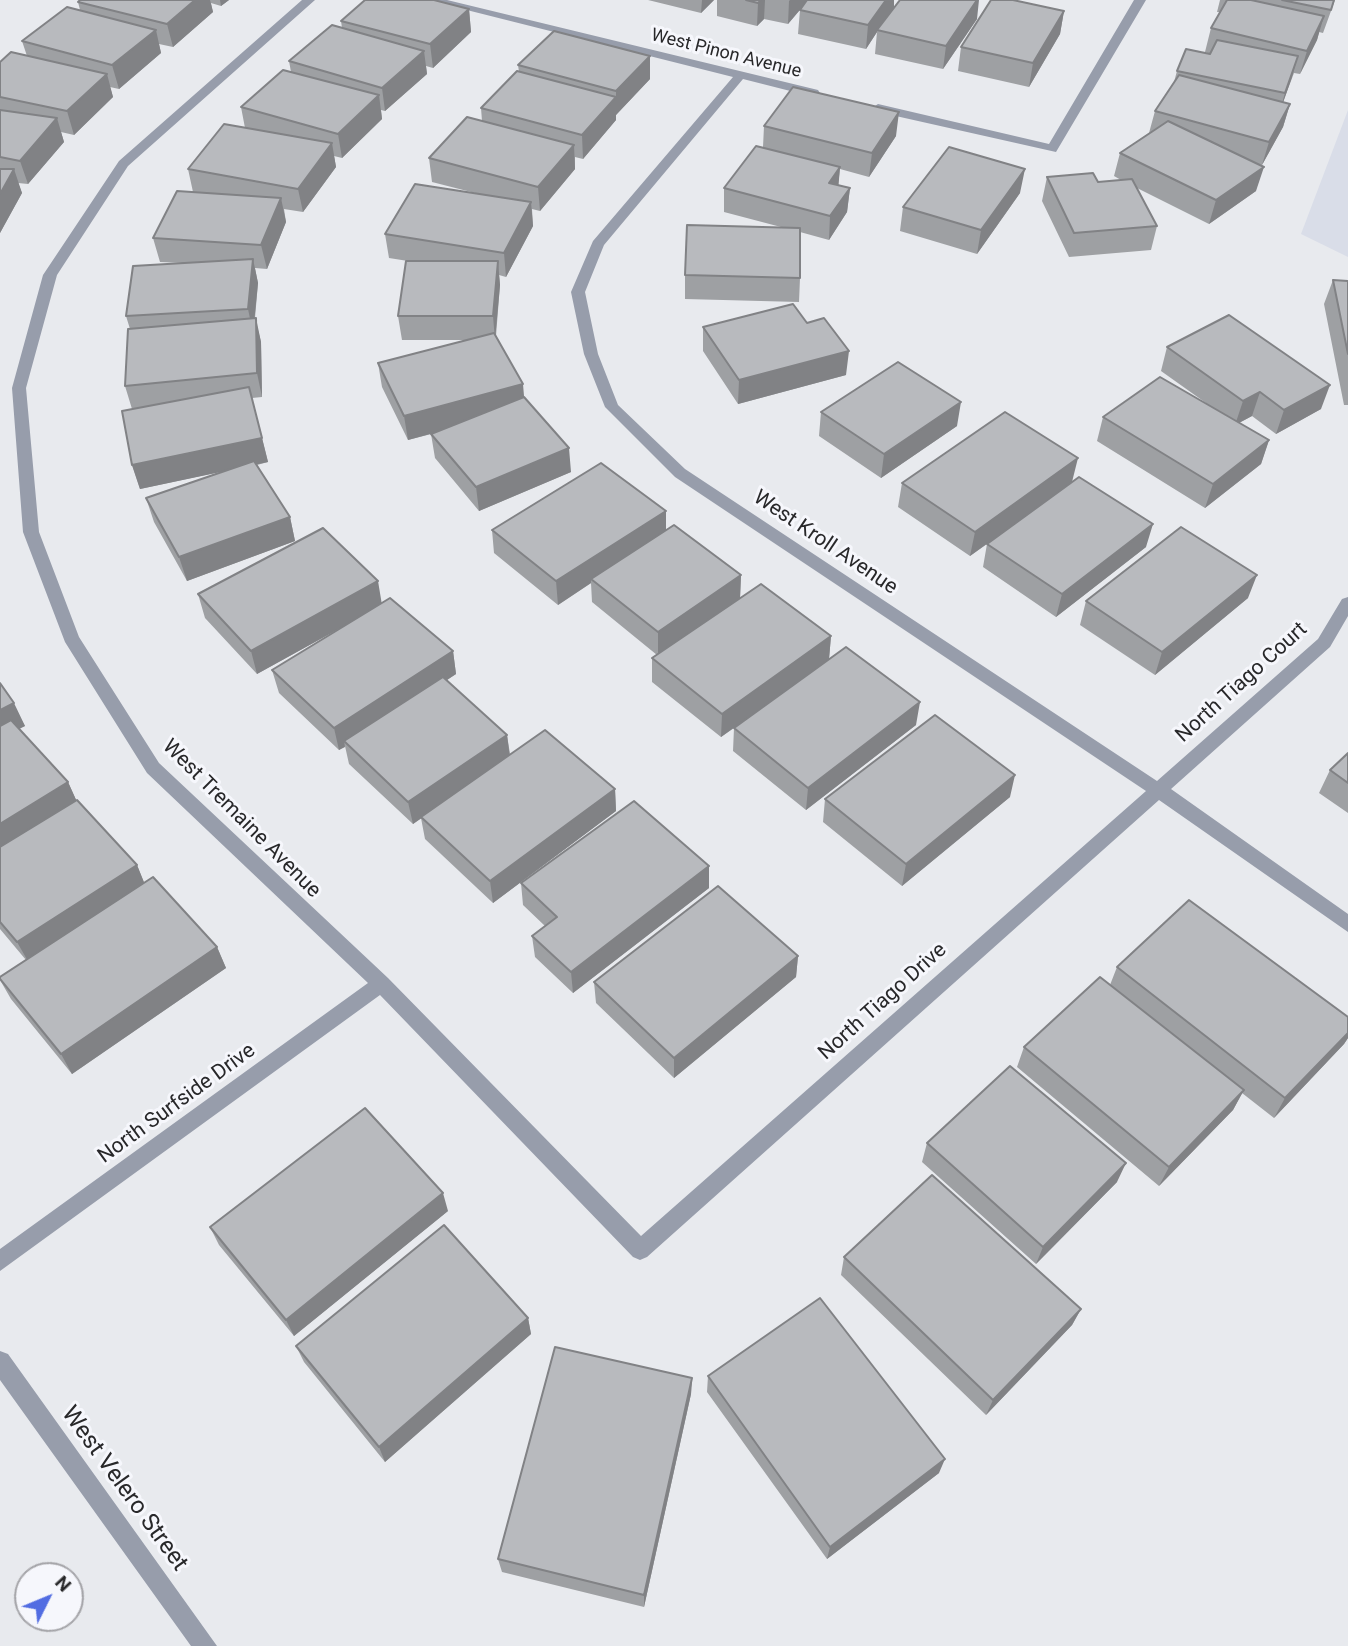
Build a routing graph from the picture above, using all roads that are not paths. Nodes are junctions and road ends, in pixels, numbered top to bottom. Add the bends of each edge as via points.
1 (309, 0) edge
2 (433, 0) edge
3 (1140, 0) edge
4 (740, 76) junction
5 (821, 95) edge
6 (862, 105) edge
7 (1348, 603) edge
8 (1157, 789) junction
9 (1348, 924) edge
10 (382, 984) junction
11 (640, 1250) joint
12 (0, 1261) edge
13 (0, 1362) edge
14 (205, 1646) edge

1 - 10 street, West Tremaine Avenue via 123,164 50,275 19,388 31,532 71,638 153,768
2 - 4 street, West Pinon Avenue
3 - 6 street via 1052,149
4 - 5 street, West Pinon Avenue
4 - 8 street, West Kroll Avenue via 598,244 578,292 591,354 612,407 681,472
7 - 8 street, North Tiago Court via 1324,643
8 - 9 street, West Kroll Avenue
8 - 11 street, North Tiago Drive
10 - 11 street, West Tremaine Avenue
10 - 12 street, North Surfside Drive
13 - 14 street, West Velero Street

